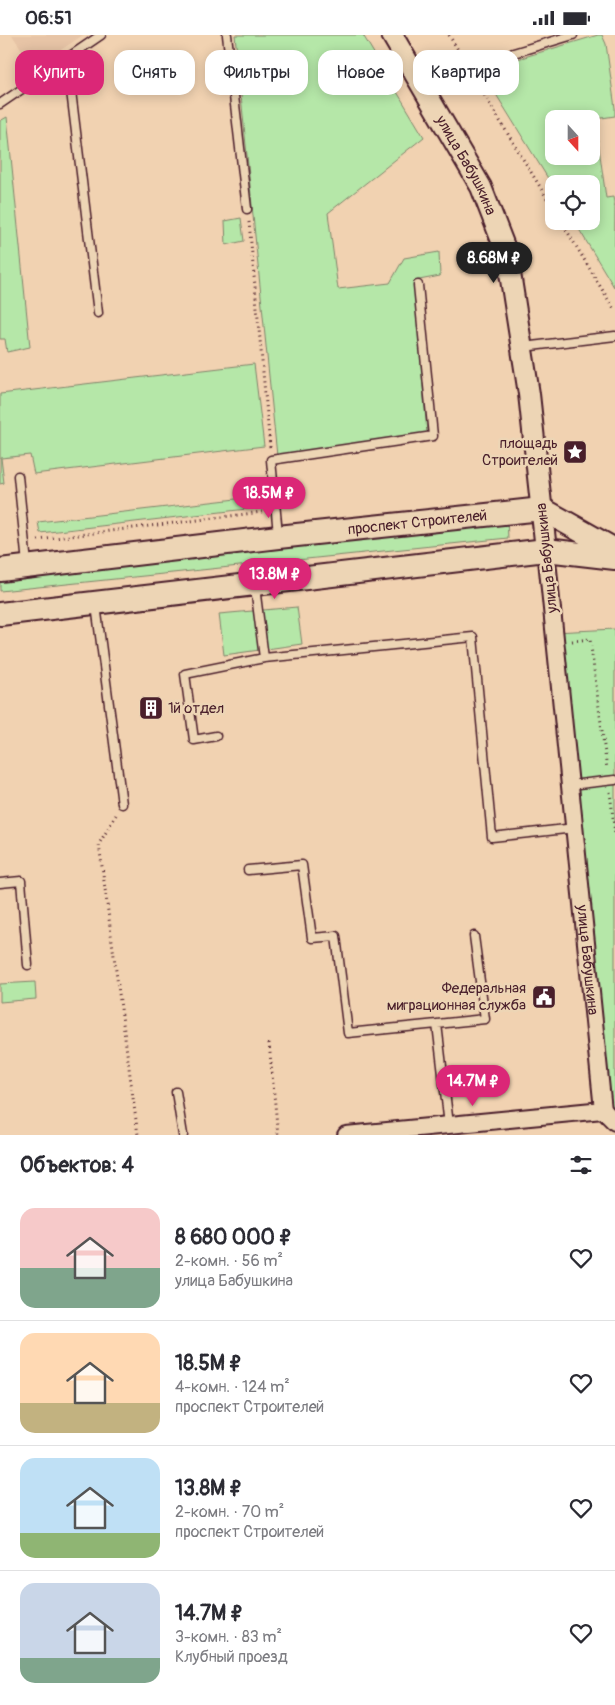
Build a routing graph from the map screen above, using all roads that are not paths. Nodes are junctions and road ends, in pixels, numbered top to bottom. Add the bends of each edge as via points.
1 (101, 35) edge
2 (227, 35) edge
3 (392, 35) edge
4 (573, 35) edge
5 (79, 50) edge
6 (519, 50) edge
7 (413, 71) edge
8 (0, 92) edge
9 (15, 94) edge
10 (71, 95) edge
11 (427, 95) edge
12 (3, 102) edge
13 (248, 209) road end
14 (418, 285) dead end
15 (98, 313) dead end
16 (615, 336) edge
17 (522, 347) junction
18 (18, 476) dead end
19 (542, 509) junction
20 (278, 537) junction
21 (546, 550) junction
22 (615, 551) edge
23 (615, 559) edge
24 (28, 567) junction
25 (0, 570) edge
26 (255, 584) junction
27 (95, 603) junction
28 (0, 614) edge
29 (264, 658) junction
30 (216, 736) dead end
31 (612, 781) edge
32 (570, 785) junction
33 (122, 804) road end
34 (575, 828) junction
35 (248, 870) dead end
36 (0, 883) edge
37 (474, 936) dead end
38 (28, 965) dead end
39 (436, 1025) junction
40 (176, 1092) dead end
41 (603, 1110) junction
42 (615, 1122) edge
43 (449, 1125) junction
44 (183, 1135) edge
45 (346, 1135) edge

1 - 5 lane
2 - 13 lane
3 - 7 street, улица Бабушкина
4 - 6 lane
8 - 12 lane
9 - 12 lane
10 - 15 lane
11 - 17 street, улица Бабушкина via 488,203 507,254
14 - 20 lane via 433,436 271,460
16 - 17 lane
17 - 19 street, улица Бабушкина
18 - 24 lane
19 - 20 main road, проспект Строителей
19 - 21 street, улица Бабушкина
19 - 22 main road
20 - 24 main road, проспект Строителей
21 - 23 main road
21 - 26 main road
21 - 32 street, улица Бабушкина
24 - 25 main road, проспект Строителей
26 - 27 main road
26 - 29 lane
27 - 28 main road
27 - 33 lane
29 - 30 lane via 185,674 194,740
29 - 34 lane via 473,637 492,837
31 - 32 lane
32 - 34 street, улица Бабушкина
34 - 41 street, улица Бабушкина
35 - 39 lane via 302,865 312,938 336,935 348,1033
36 - 38 lane via 21,881
37 - 39 lane via 485,1019
39 - 43 lane
40 - 44 lane
41 - 42 street
41 - 43 street
43 - 45 street

